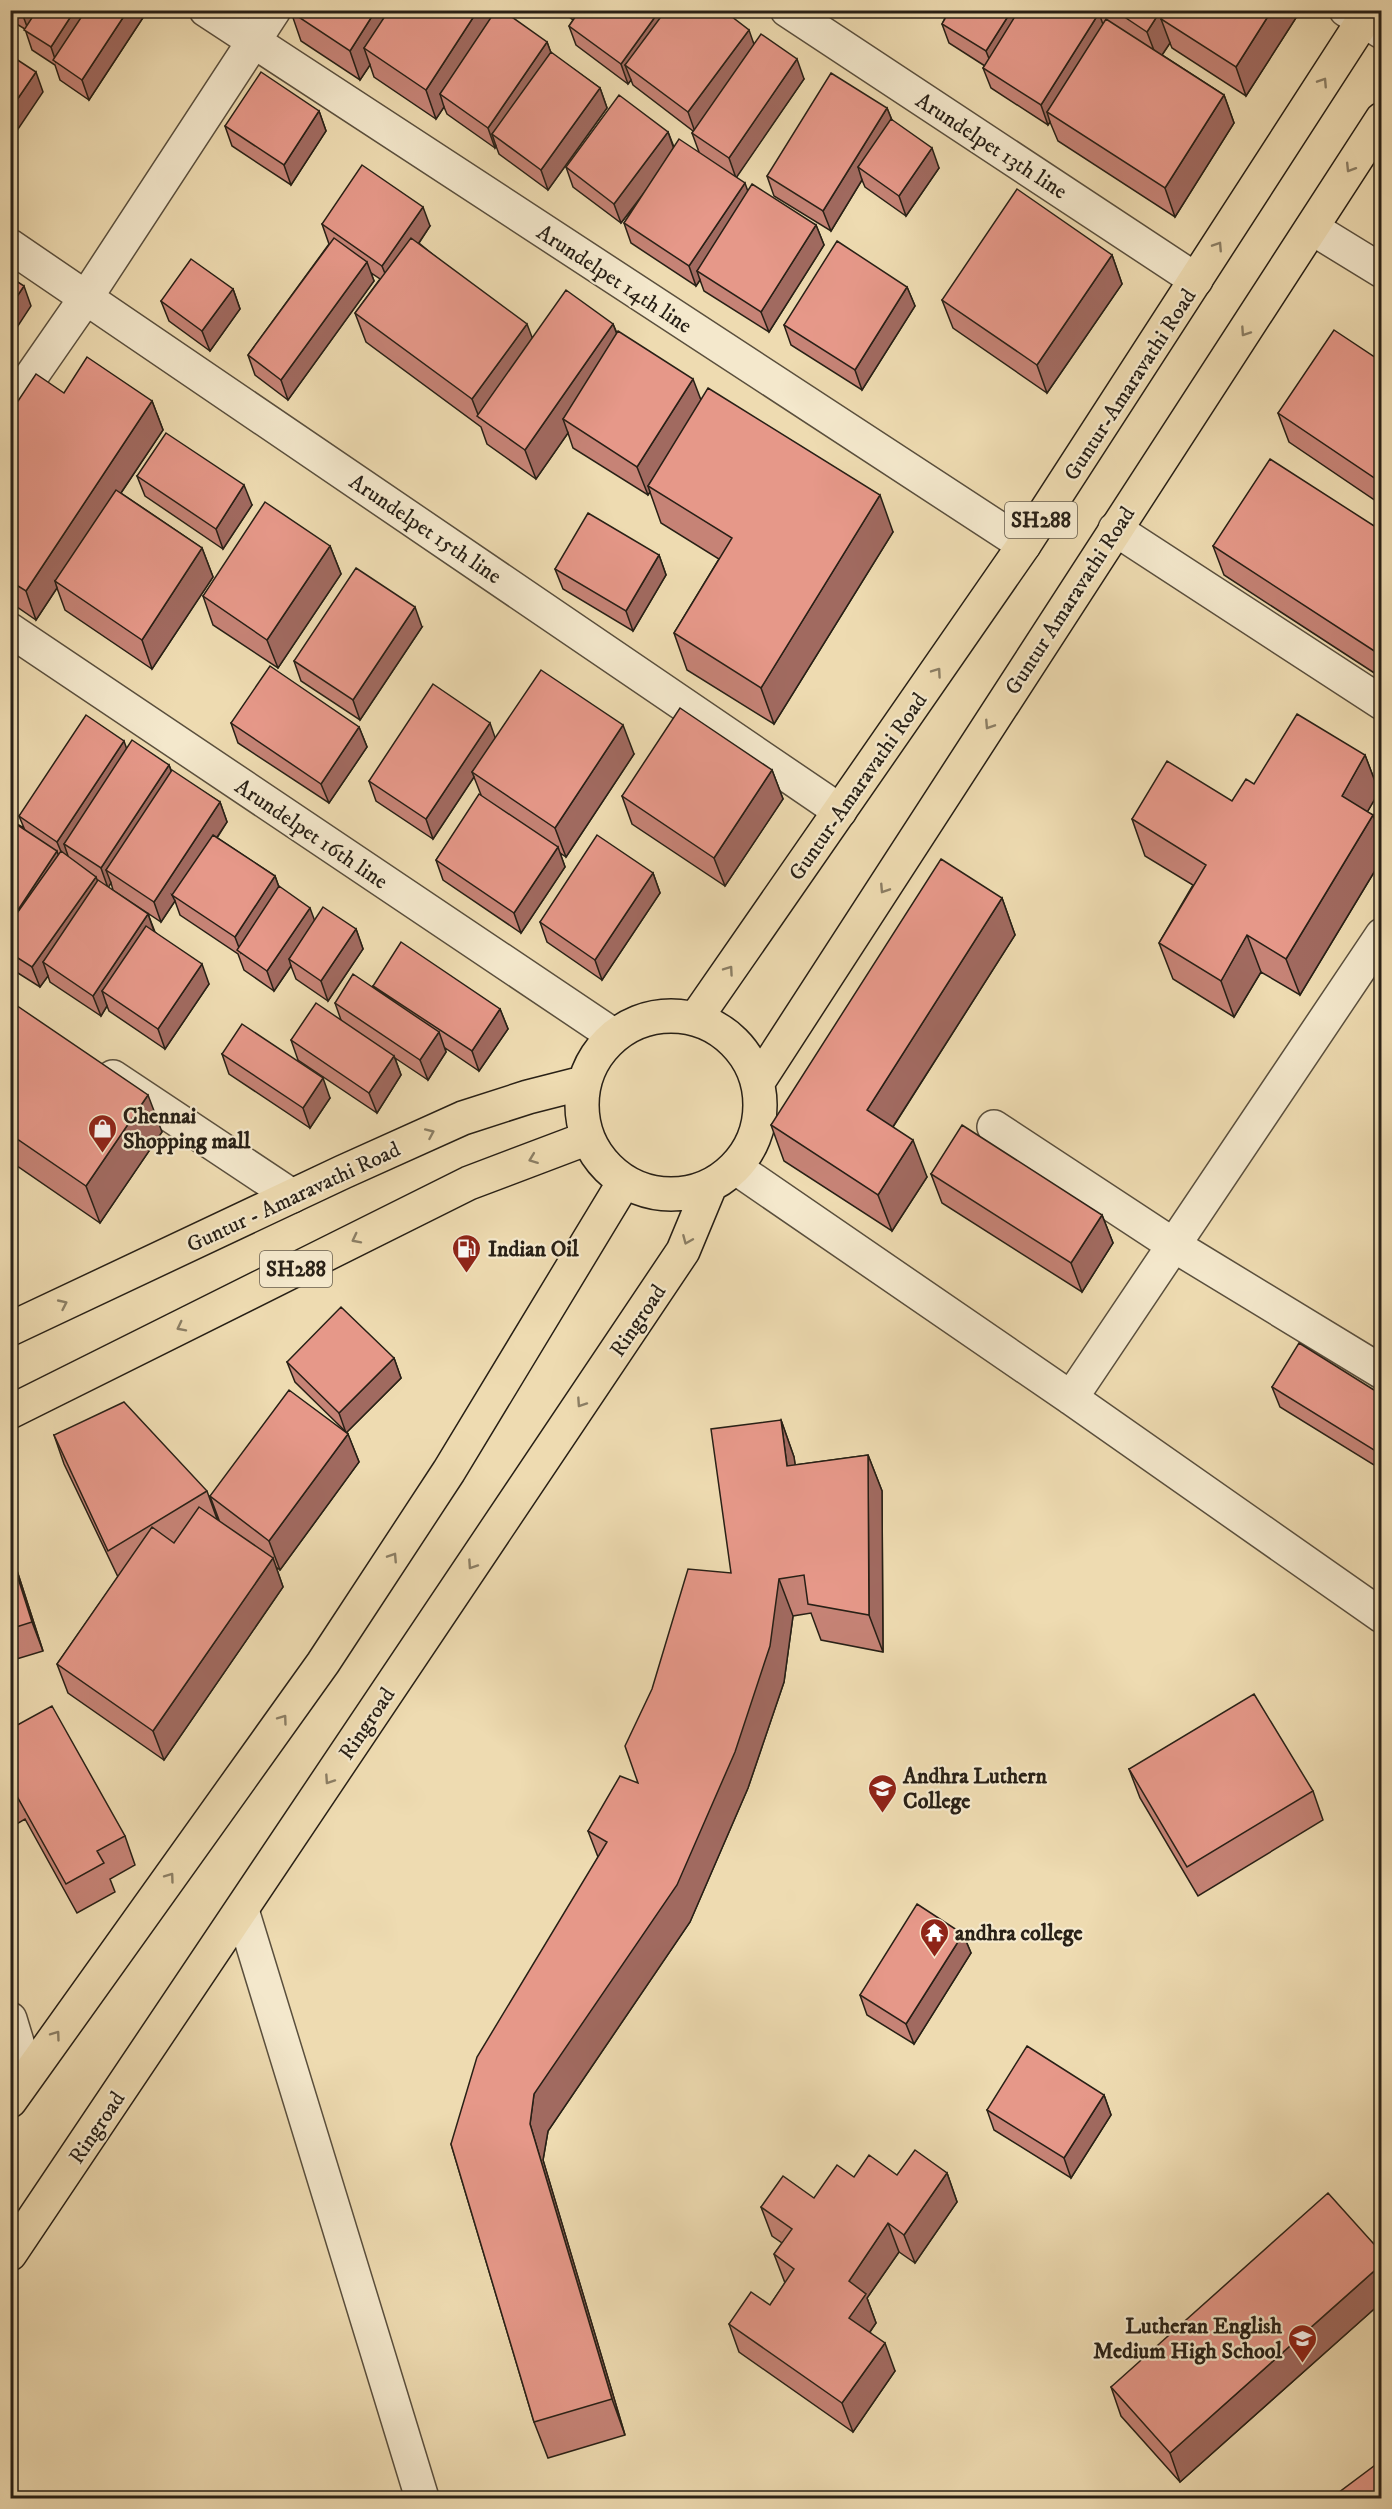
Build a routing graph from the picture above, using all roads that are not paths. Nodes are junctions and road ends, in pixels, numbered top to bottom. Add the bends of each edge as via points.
1 (206, 10) edge
2 (274, 10) edge
3 (788, 10) edge
4 (1365, 19) edge
5 (253, 43) junction
6 (1382, 119) edge
7 (1312, 228) junction
8 (10, 246) edge
9 (1382, 271) edge
10 (1196, 280) junction
11 (87, 296) junction
12 (10, 407) edge
13 (1114, 529) junction
14 (1024, 545) junction
15 (10, 630) edge
16 (1382, 704) edge
17 (840, 811) junction
18 (1382, 935) edge
19 (696, 1018) junction
20 (613, 1035) junction
21 (88, 1060) edge
22 (758, 1082) junction
23 (583, 1083) junction
24 (994, 1126) dead end
25 (588, 1138) junction
26 (723, 1177) junction
27 (624, 1182) junction
28 (292, 1196) junction
29 (1175, 1246) junction
30 (10, 1329) edge
31 (1382, 1372) edge
32 (1071, 1398) junction
33 (10, 1412) edge
34 (1382, 1616) edge
35 (242, 1910) junction
36 (10, 2019) edge
37 (19, 2088) edge
38 (10, 2254) edge
39 (422, 2499) edge

1 - 5 street, Arundelpet 14th line
2 - 5 street
3 - 10 street, Arundelpet 13th line
10 -> 4 main road, Guntur-Amaravathi Road / SH288
5 - 11 street
5 - 14 street, Arundelpet 14th line
6 -> 7 main road, Guntur Amaravathi Road / SH288
7 - 9 street
7 -> 13 main road, Guntur Amaravathi Road / SH288
8 - 11 street, Arundelpet 15th line
10 - 14 main road, Guntur-Amaravathi Road / SH288
11 - 12 street
11 - 17 street, Arundelpet 15th line
13 - 16 street
13 -> 22 main road, Guntur Amaravathi Road / SH288
17 -> 14 main road, Guntur-Amaravathi Road / SH288
15 - 20 street, Arundelpet 16th line
19 -> 17 main road, Guntur-Amaravathi Road / SH288
18 - 29 street
19 - 20 main road via 655,1017 637,1021
19 - 22 main road via 723,1032 745,1054
20 - 23 main road via 595,1057
21 - 28 street
22 - 26 main road via 761,1113 753,1143
23 - 25 main road via 581,1111
28 -> 23 main road, Guntur - Amaravathi Road via 463,1118
24 - 29 street
25 - 27 main road via 602,1163
25 -> 33 main road, SH288 via 469,1183
26 - 27 main road via 680,1195 650,1193
26 - 32 street
26 -> 35 main road, Ringroad via 683,1251
37 -> 27 main road via 323,1664 449,1471
30 -> 28 main road, Guntur - Amaravathi Road
29 - 31 street
29 - 32 street
32 - 34 street
35 - 38 main road, Ringroad
35 - 39 street
36 - 37 street

